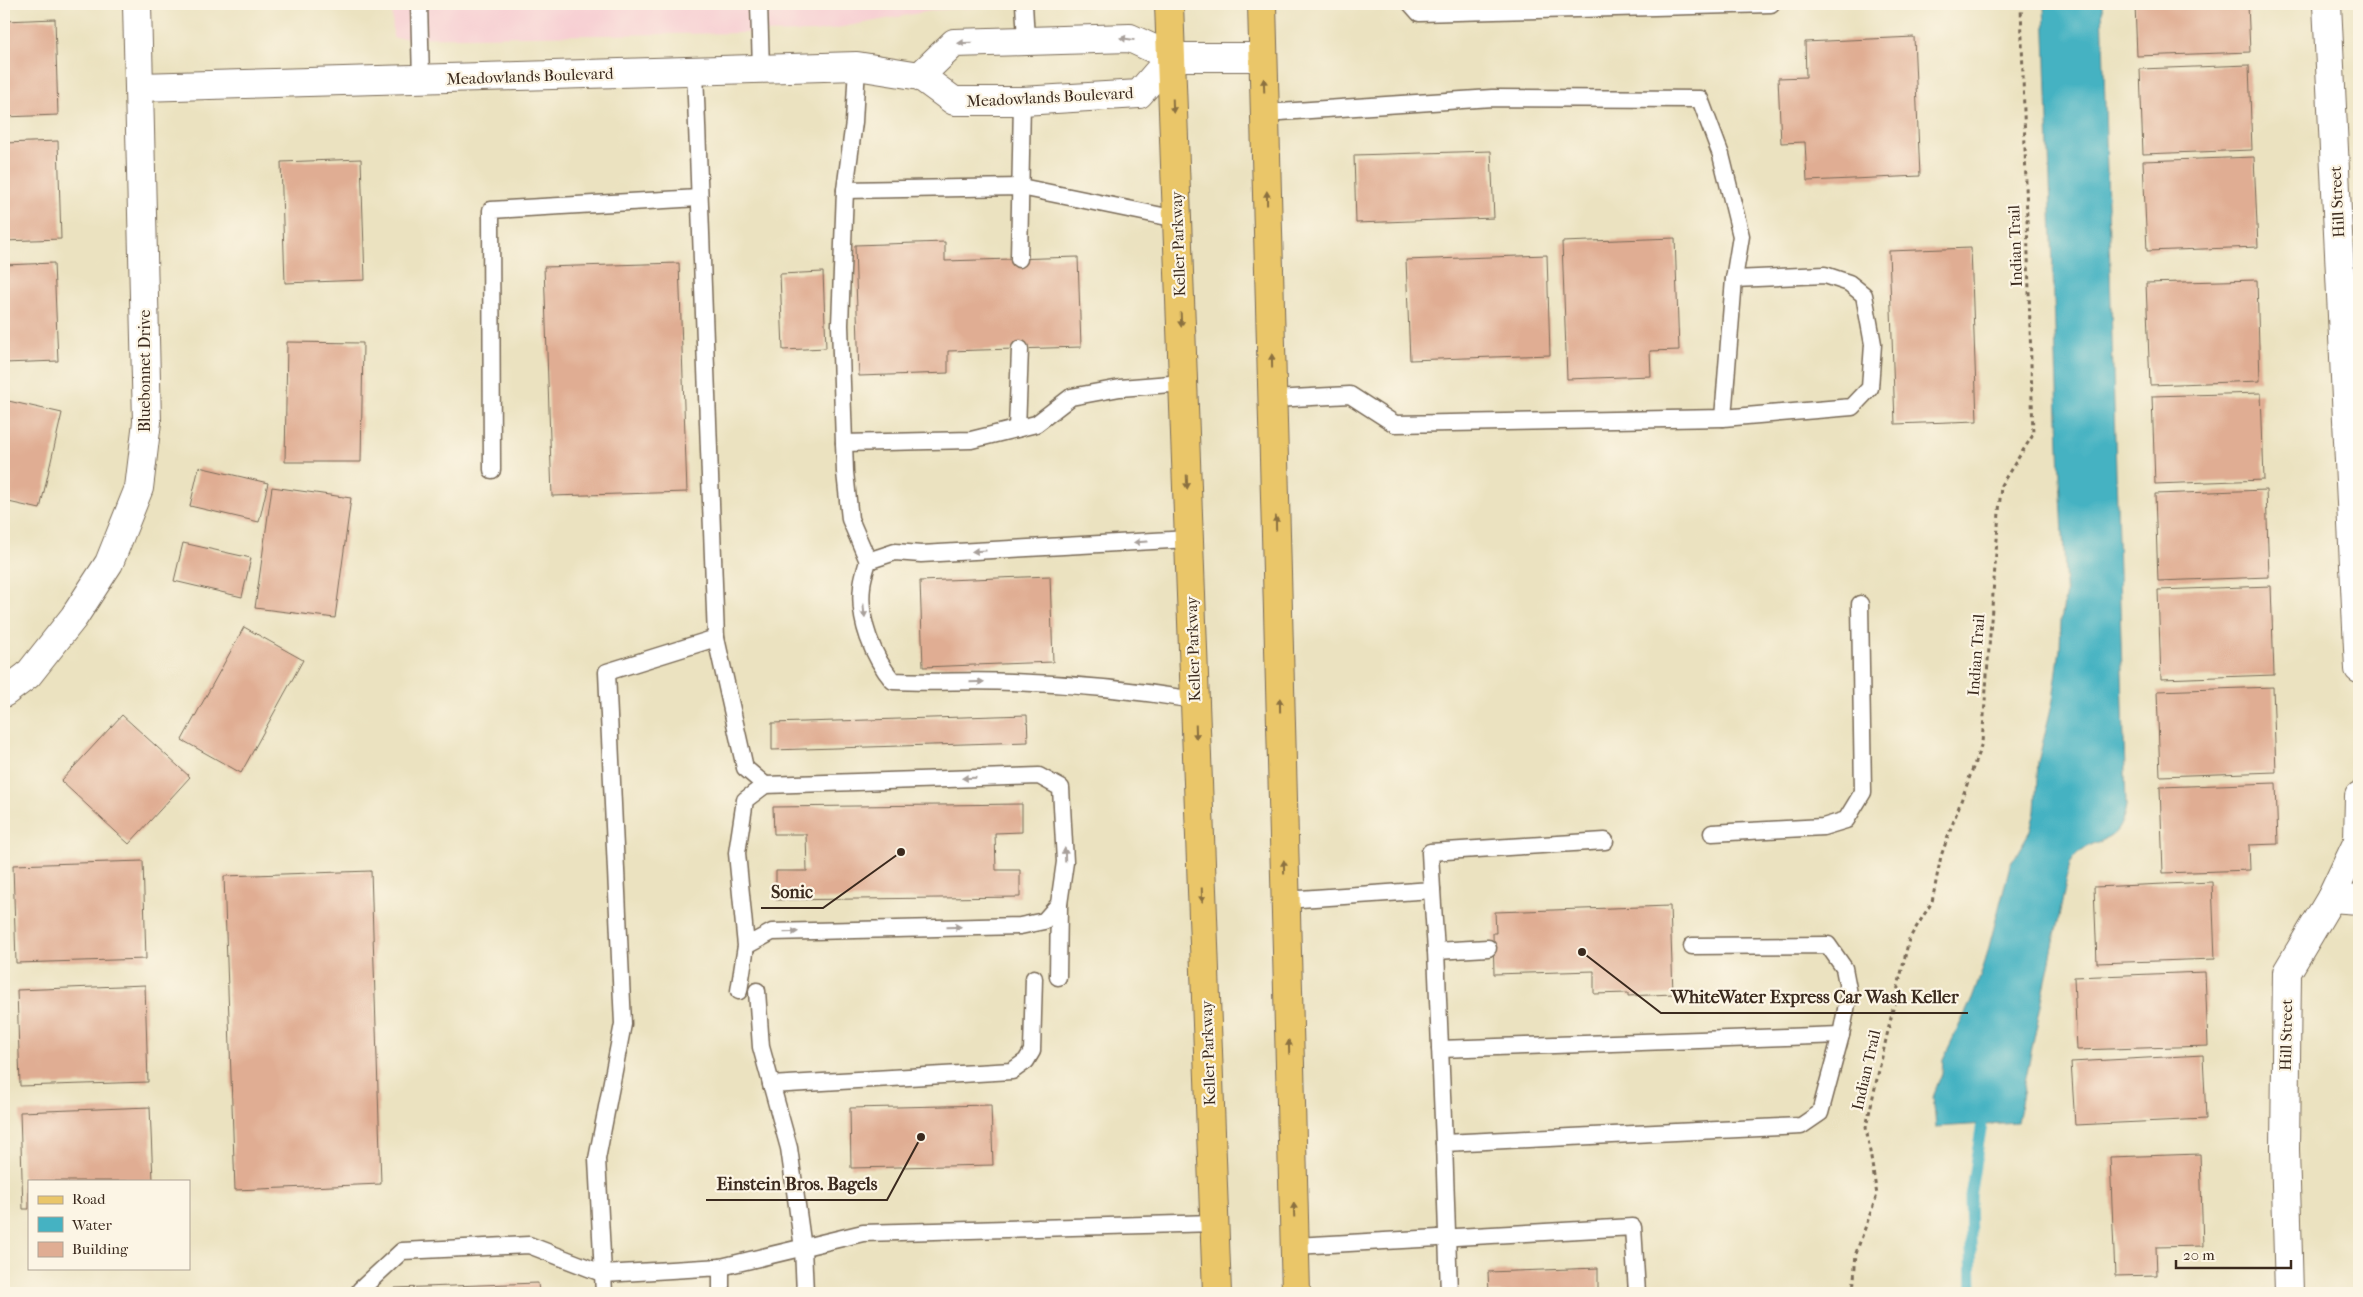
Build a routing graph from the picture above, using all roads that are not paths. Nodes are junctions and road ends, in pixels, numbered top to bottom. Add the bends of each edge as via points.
1 (136, 4) edge
2 (419, 4) edge
3 (759, 4) edge
4 (1024, 4) edge
5 (1170, 4) edge
6 (1262, 4) edge
7 (1411, 4) edge
8 (1771, 4) edge
9 (2327, 4) edge
10 (1513, 7) edge
11 (1026, 40) junction
12 (1171, 57) junction
13 (1263, 57) junction
14 (857, 66) junction
15 (761, 69) junction
16 (695, 71) junction
17 (920, 76) junction
18 (421, 79) junction
19 (140, 87) junction
20 (1022, 101) junction
21 (1265, 113) junction
22 (1021, 187) junction
23 (845, 190) junction
24 (699, 198) junction
25 (1177, 219) junction
26 (1019, 259) dead end
27 (1734, 278) junction
28 (1020, 349) dead end
29 (1183, 383) junction
30 (1273, 399) junction
31 (1723, 418) junction
32 (1017, 429) junction
33 (844, 443) junction
34 (492, 470) dead end
35 (1189, 539) junction
36 (868, 561) junction
37 (1860, 604) dead end
38 (716, 638) junction
39 (2359, 669) edge
40 (4, 693) edge
41 (1195, 700) junction
42 (765, 785) junction
43 (2359, 796) edge
44 (1712, 833) dead end
45 (1605, 841) dead end
46 (1432, 890) junction
47 (2331, 898) junction
48 (1285, 900) junction
49 (2359, 900) edge
50 (1059, 904) junction
51 (746, 946) junction
52 (1692, 946) dead end
53 (1488, 948) dead end
54 (1436, 951) junction
55 (1058, 977) dead end
56 (1034, 978) dead end
57 (757, 991) dead end
58 (740, 992) dead end
59 (1841, 1035) junction
60 (1440, 1049) junction
61 (772, 1085) junction
62 (1444, 1143) junction
63 (1215, 1223) junction
64 (1446, 1238) junction
65 (1295, 1246) junction
66 (803, 1248) junction
67 (721, 1267) junction
68 (604, 1274) junction
69 (360, 1293) edge
70 (604, 1293) edge
71 (722, 1293) edge
72 (805, 1293) edge
73 (1217, 1293) edge
74 (1296, 1293) edge
75 (1449, 1293) edge
76 (1637, 1293) edge
77 (2289, 1293) edge

1 - 19 street, Bluebonnet Drive
2 - 18 lane
3 - 15 lane
4 - 11 lane
5 - 12 main road, Keller Parkway
6 - 13 main road
7 - 10 lane via 1419,13
8 - 10 lane
9 - 39 street, Hill Street
12 -> 11 street via 1130,38
11 -> 17 street via 954,43
12 - 13 street
12 - 20 street, Meadowlands Boulevard via 1139,94
12 -> 25 main road, Keller Parkway
21 -> 13 main road
14 - 15 street, Meadowlands Boulevard
14 - 17 street, Meadowlands Boulevard
14 - 23 lane
15 - 16 street, Meadowlands Boulevard
16 - 18 street, Meadowlands Boulevard
16 - 24 lane
17 - 20 street, Meadowlands Boulevard via 954,101
18 - 19 street, Meadowlands Boulevard
19 - 40 street, Bluebonnet Drive via 147,422 139,488 109,563 74,617 28,675
20 - 22 lane
21 - 27 lane via 1492,98 1700,99 1721,155 1741,236
30 -> 21 main road
22 - 23 lane
22 - 25 lane
22 - 26 lane
23 - 33 lane via 840,325
24 - 34 lane via 491,210
24 - 38 lane
25 -> 29 main road, Keller Parkway
27 - 31 lane
27 - 31 lane via 1825,275 1849,283 1864,295 1873,344 1870,388 1852,407
28 - 32 lane
29 - 32 lane via 1120,388 1071,397 1036,424
29 -> 35 main road, Keller Parkway
30 - 31 lane via 1350,395 1395,424
48 -> 30 main road
32 - 33 lane via 971,440
33 - 36 lane via 850,520
35 -> 36 lane via 921,554 895,552
35 - 41 main road, Keller Parkway
36 -> 41 lane via 862,588 866,632 881,666 894,681 1086,685
37 - 44 lane via 1863,792 1846,820 1823,827
38 - 42 lane via 745,768
38 - 68 lane via 607,672 623,1024 597,1159
41 -> 63 main road, Keller Parkway
50 -> 42 lane via 1065,862 1061,788 1039,776
42 - 51 lane via 745,800 737,853
43 - 47 street, Hill Street via 2358,841
45 - 46 lane via 1430,852
46 - 48 lane
46 - 54 lane
47 - 49 street
47 - 77 street, Hill Street via 2287,972 2285,1149
65 -> 48 main road
51 -> 50 lane via 772,932 1020,926 1044,921
50 - 55 lane
51 - 58 lane
52 - 59 lane via 1828,945 1844,968 1849,994
53 - 54 lane
54 - 60 lane
56 - 61 lane via 1032,1051 1026,1061 1012,1071
57 - 61 lane via 761,1047
59 - 60 lane
59 - 62 lane via 1820,1113 1802,1126
60 - 62 lane
61 - 66 lane via 789,1148
62 - 64 lane
63 - 66 lane via 863,1233
63 - 73 main road, Keller Parkway
64 - 65 lane
64 - 75 lane
64 - 76 lane via 1633,1227
65 - 74 main road
66 - 67 lane
66 - 72 lane
67 - 68 lane
67 - 71 lane
68 - 69 lane via 529,1245 402,1251
68 - 70 lane

